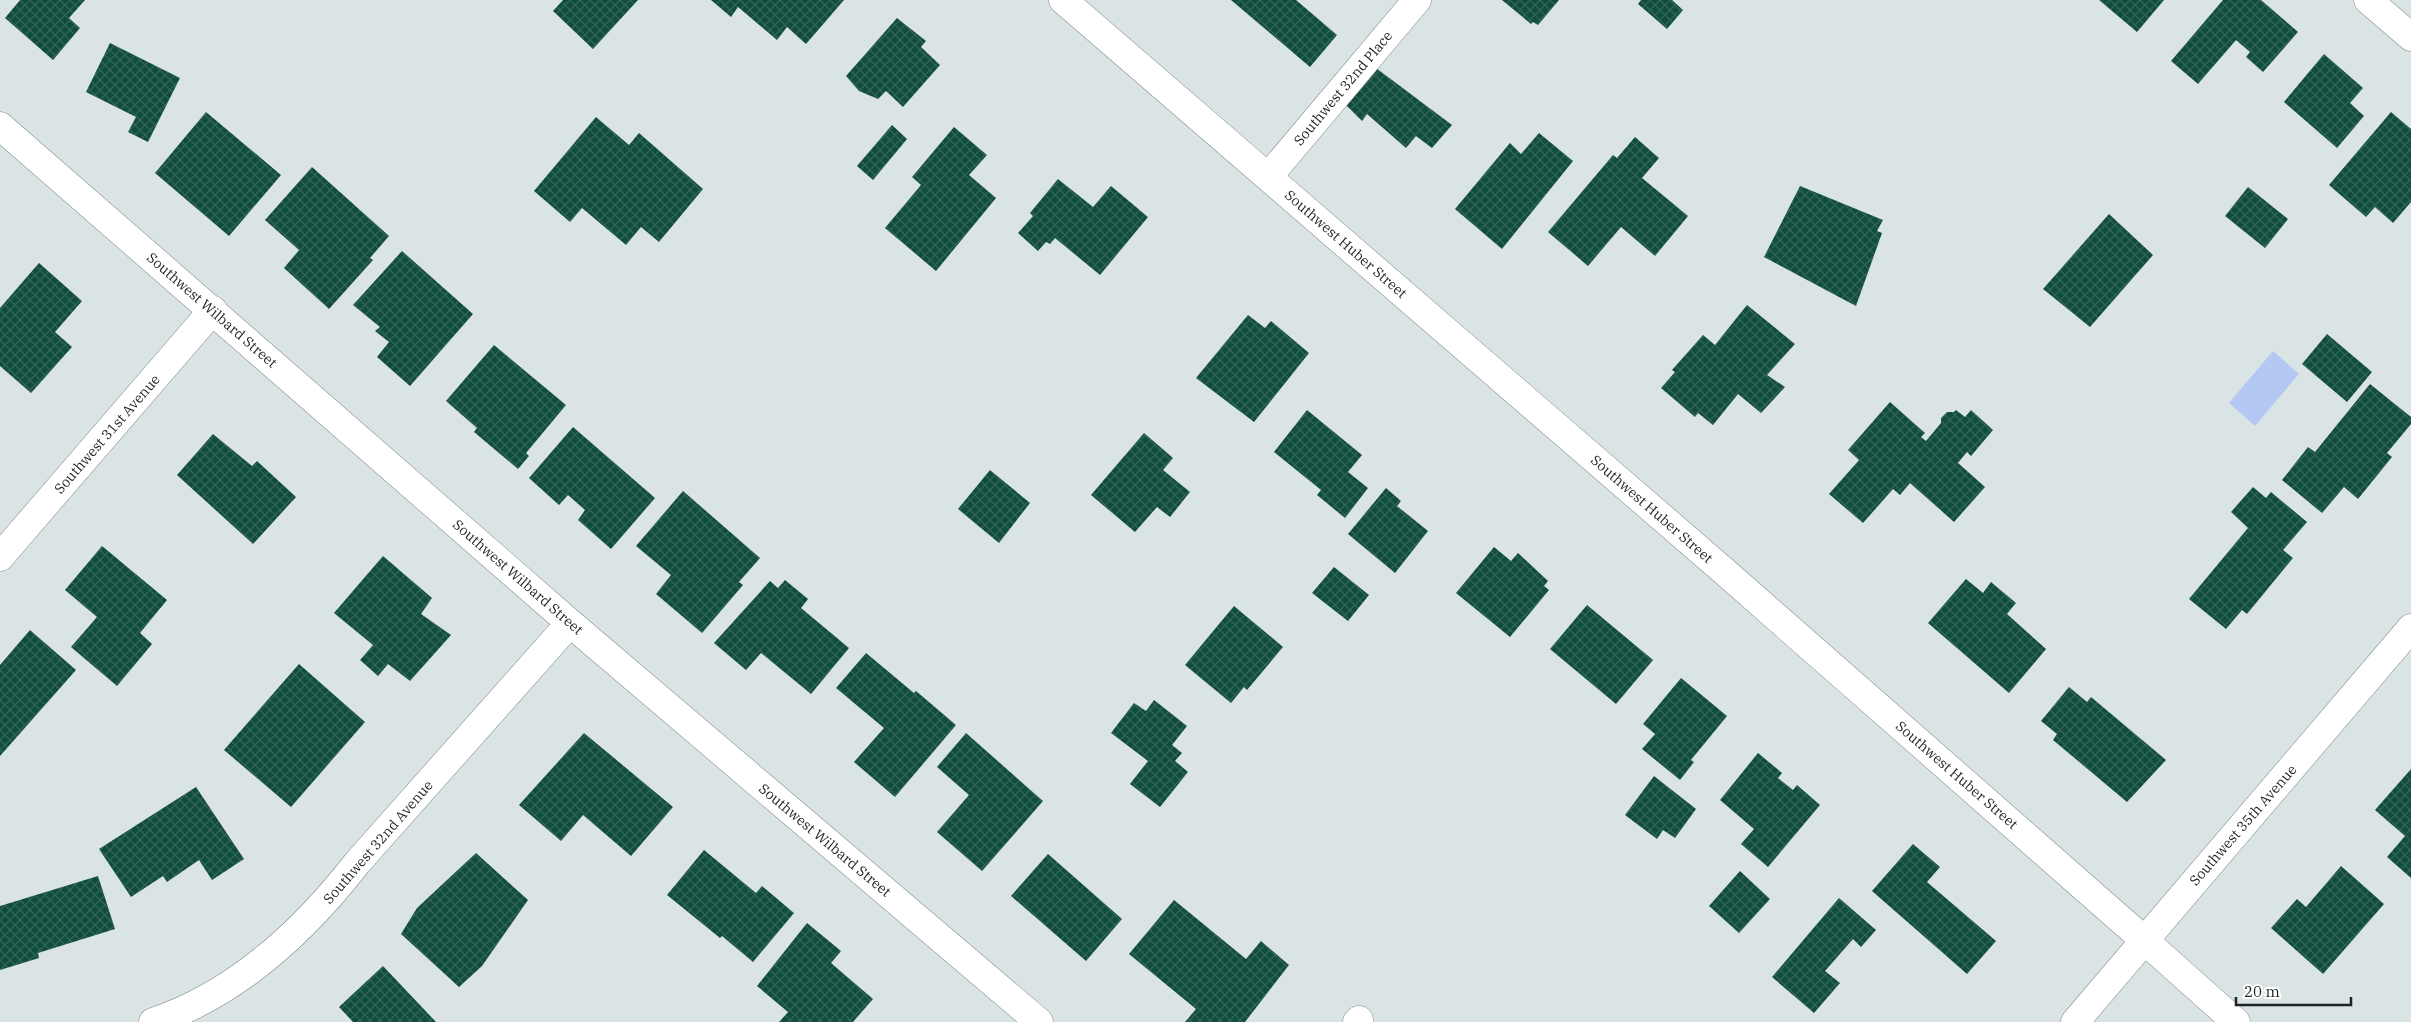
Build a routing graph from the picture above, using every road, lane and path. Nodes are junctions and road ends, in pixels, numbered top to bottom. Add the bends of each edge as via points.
1 (1063, 0) edge
2 (1417, 0) edge
3 (2368, 0) edge
4 (2411, 37) edge
5 (0, 126) edge
6 (1268, 177) junction
7 (213, 310) junction
8 (0, 557) edge
9 (570, 623) junction
10 (2411, 628) edge
11 (2144, 940) junction
12 (153, 1022) edge
13 (1039, 1022) edge
14 (2075, 1022) edge
15 (2236, 1022) edge

1 - 6 street, Southwest Huber Street
2 - 6 street, Southwest 32nd Place
3 - 4 street
5 - 7 street, Southwest Wilbard Street
6 - 11 street, Southwest Huber Street
7 - 8 street, Southwest 31st Avenue
7 - 9 street, Southwest Wilbard Street
9 - 12 street, Southwest 32nd Avenue via 299,930 266,959 231,983 195,1004
9 - 13 street, Southwest Wilbard Street
10 - 11 street, Southwest 35th Avenue
11 - 14 street, Southwest 35th Avenue
11 - 15 street, Southwest Huber Street

